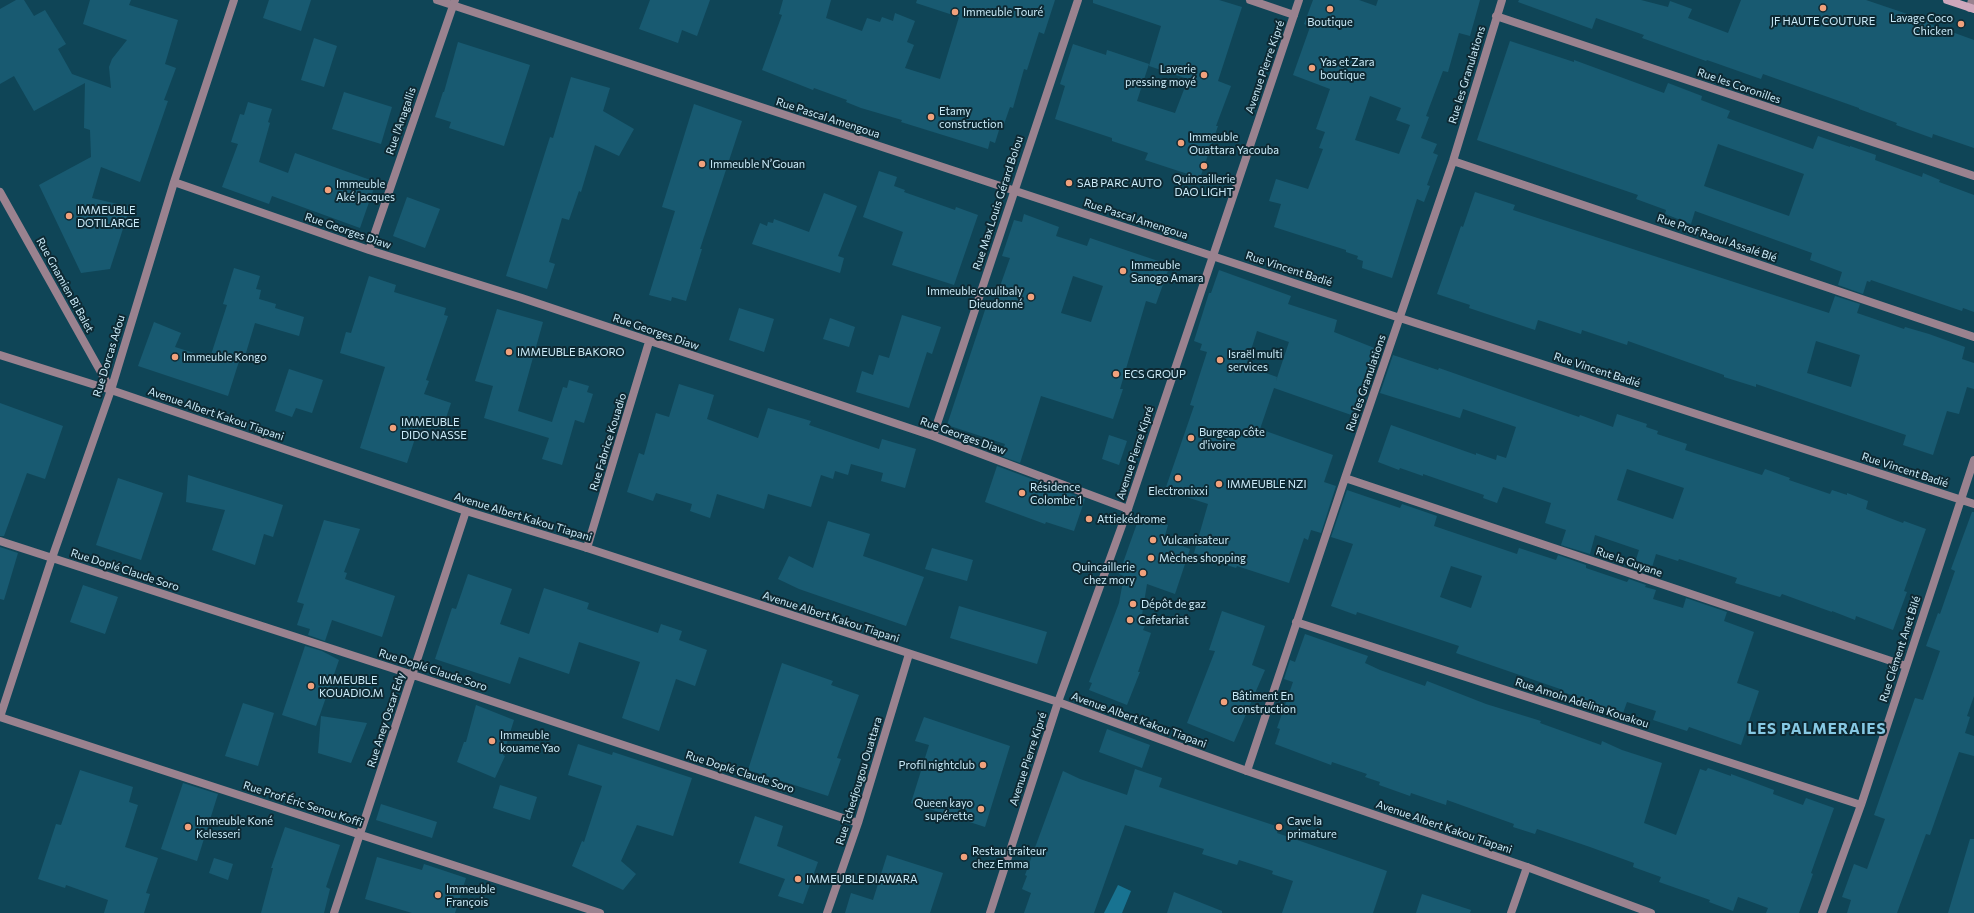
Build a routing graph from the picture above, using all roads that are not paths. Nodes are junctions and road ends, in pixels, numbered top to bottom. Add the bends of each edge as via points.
1 (234, 0) edge
2 (437, 0) edge
3 (1078, 0) edge
4 (1250, 0) edge
5 (1299, 0) edge
6 (1502, 0) edge
7 (1946, 0) edge
8 (454, 3) edge
9 (1972, 6) edge
10 (1294, 15) junction
11 (1496, 16) junction
12 (1453, 161) junction
13 (1974, 176) edge
14 (174, 182) junction
15 (1013, 191) junction
16 (0, 192) edge
17 (369, 250) junction
18 (1213, 256) junction
19 (1400, 318) junction
20 (1974, 337) edge
21 (649, 342) junction
22 (0, 355) edge
23 (111, 390) junction
24 (933, 436) junction
25 (1974, 460) edge
26 (1344, 478) junction
27 (1961, 499) junction
28 (1974, 504) edge
29 (1128, 509) junction
30 (466, 511) junction
31 (0, 541) edge
32 (587, 548) junction
33 (52, 558) junction
34 (1296, 622) junction
35 (909, 654) junction
36 (1906, 666) junction
37 (413, 675) junction
38 (1058, 702) junction
39 (0, 717) edge
40 (1247, 771) junction
41 (1860, 805) junction
42 (858, 823) junction
43 (360, 834) junction
44 (1527, 867) junction
45 (334, 913) edge
46 (600, 913) edge
47 (827, 913) edge
48 (990, 913) edge
49 (1511, 913) edge
50 (1651, 913) edge
51 (1822, 913) edge

1 - 14 street, Rue Dorcas Adou
2 - 8 street, Rue Pascal Amengoua
3 - 15 street, Rue Max Louis Gérard Bolou
4 - 10 street
5 - 10 street, Avenue Pierre Kipré
6 - 11 street, Rue les Granulations
7 - 9 main road
8 - 15 street, Rue Pascal Amengoua
8 - 17 street, Rue l'Anagallis
10 - 18 street, Avenue Pierre Kipré
11 - 12 street, Rue les Granulations
11 - 13 street, Rue les Coronilles
12 - 19 street, Rue les Granulations
12 - 20 street, Rue Prof Raoul Assalé Blé
14 - 17 street, Rue Georges Diaw
14 - 23 street, Rue Dorcas Adou
15 - 18 street, Rue Pascal Amengoua
15 - 24 street, Rue Max Louis Gérard Bolou
16 - 23 street, Rue Gnamien Bi Balet
17 - 21 street, Rue Georges Diaw via 522,298
18 - 19 street, Rue Vincent Badié
18 - 29 street, Avenue Pierre Kipré
19 - 26 street, Rue les Granulations
19 - 27 street, Rue Vincent Badié
21 - 24 street, Rue Georges Diaw
21 - 32 street, Rue Fabrice Kouadio
22 - 23 street, Avenue Albert Kakou Tiapani
23 - 30 street, Avenue Albert Kakou Tiapani
23 - 33 street, Rue Dorcas Adou
24 - 29 street, Rue Georges Diaw
25 - 27 street, Rue Clément Anet Bilé
26 - 34 street, Rue les Granulations
26 - 36 street, Rue la Guyane
27 - 28 street, Rue Vincent Badié
27 - 36 street, Rue Clément Anet Bilé
29 - 38 street, Avenue Pierre Kipré
30 - 32 street, Avenue Albert Kakou Tiapani
30 - 37 street, Rue Aney Oscar Edy
31 - 33 street, Rue Doplé Claude Soro
32 - 35 street, Avenue Albert Kakou Tiapani
33 - 37 street, Rue Doplé Claude Soro
33 - 39 street, Rue Dorcas Adou
34 - 40 street, Rue les Granulations
34 - 41 street, Rue Amoin Adelina Kouakou
35 - 38 street, Avenue Albert Kakou Tiapani
35 - 42 street, Rue Tchedjougou Ouattara
36 - 41 street, Rue Clément Anet Bilé
37 - 42 street, Rue Doplé Claude Soro
37 - 43 street, Rue Aney Oscar Edy
38 - 40 street, Avenue Albert Kakou Tiapani
38 - 48 street, Avenue Pierre Kipré
39 - 43 street, Rue Prof Éric Senou Koffi
40 - 44 street, Avenue Albert Kakou Tiapani
41 - 51 street, Rue Clément Anet Bilé
42 - 47 street, Rue Tchedjougou Ouattara
43 - 45 street, Rue Aney Oscar Edy
43 - 46 street, Rue Prof Éric Senou Koffi
44 - 49 street
44 - 50 street, Avenue Albert Kakou Tiapani

